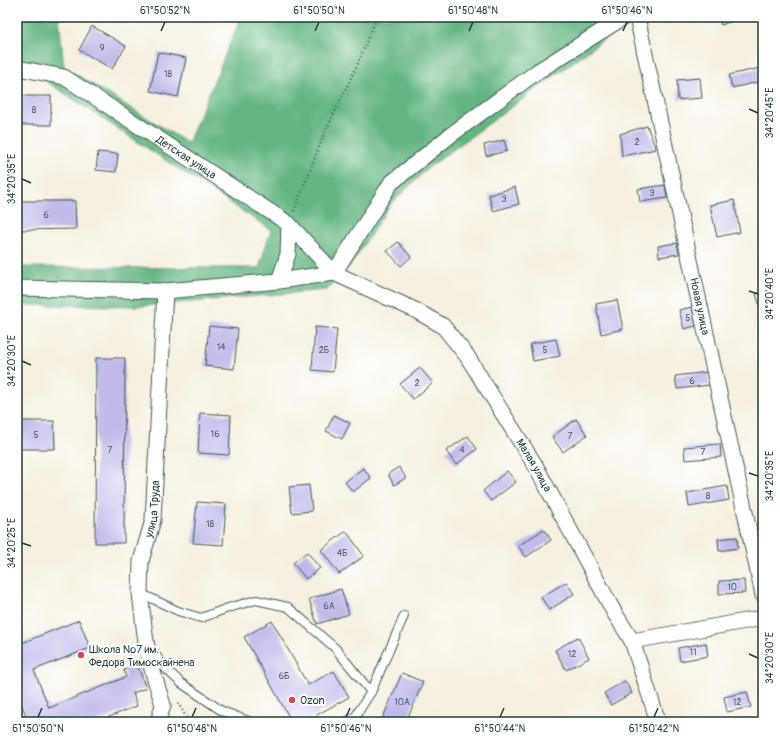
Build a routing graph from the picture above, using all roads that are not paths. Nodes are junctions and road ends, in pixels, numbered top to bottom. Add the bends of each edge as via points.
1 (624, 17) edge
2 (637, 17) edge
3 (19, 67) edge
4 (289, 224) junction
5 (334, 273) junction
6 (280, 281) junction
7 (17, 288) edge
8 (165, 291) junction
9 (140, 593) junction
10 (763, 595) edge
11 (404, 616) dead end
12 (763, 618) edge
13 (145, 635) junction
14 (632, 641) junction
15 (371, 692) junction
16 (158, 722) edge
17 (251, 722) edge
18 (346, 722) edge
19 (660, 722) edge

1 - 5 street via 538,71 452,134 391,183
2 - 10 street, Новая улица
3 - 4 street, Детская улица via 64,77
4 - 5 street, Детская улица
4 - 6 street via 288,254
5 - 6 street
5 - 14 street, Малая улица via 415,310 443,326 467,356 535,465
6 - 8 street
7 - 8 street
8 - 9 street, улица Труда via 153,520 141,561
9 - 13 street, улица Труда
9 - 15 lane via 178,611 201,618 256,600 288,607 334,648
11 - 15 lane
12 - 14 street
13 - 16 street, улица Труда via 149,659 163,705
13 - 17 lane via 163,666 181,683 222,711
14 - 19 street, Малая улица
15 - 18 lane via 355,718

